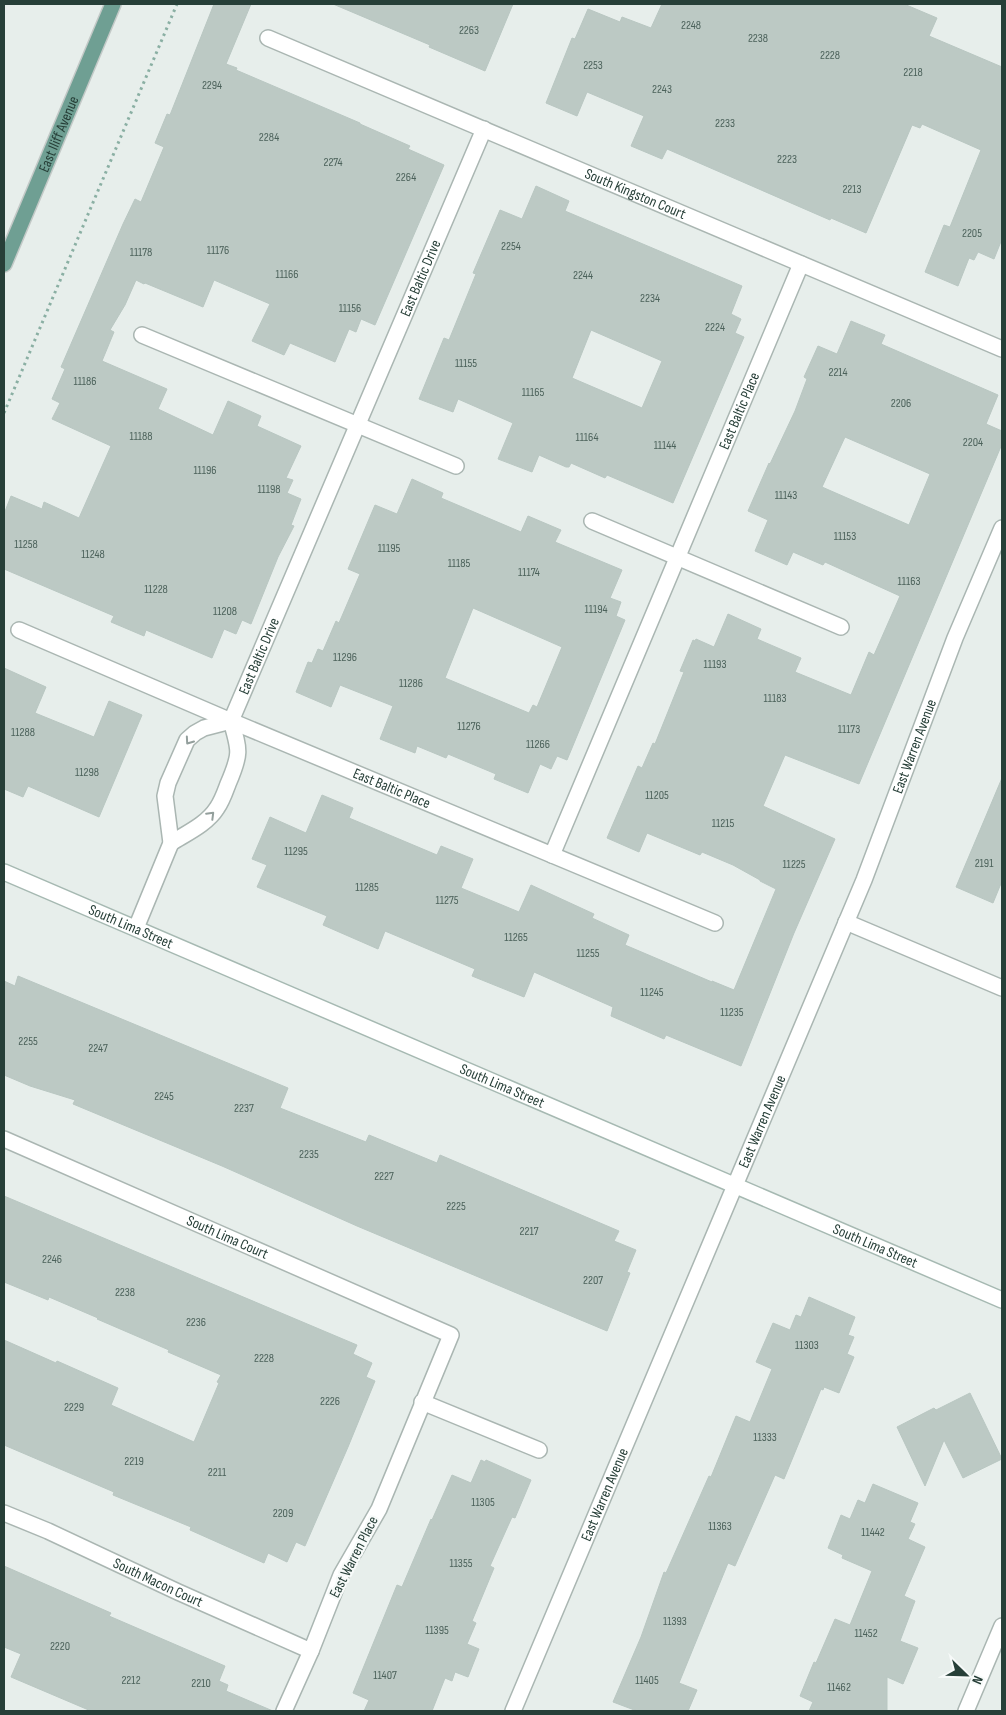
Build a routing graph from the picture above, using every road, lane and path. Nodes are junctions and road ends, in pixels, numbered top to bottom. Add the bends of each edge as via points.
1 (113, 4) edge
2 (176, 4) edge
3 (268, 38) dead end
4 (484, 129) junction
5 (4, 264) edge
6 (801, 264) junction
7 (142, 335) dead end
8 (1002, 348) edge
9 (4, 413) edge
10 (358, 426) junction
11 (456, 466) dead end
12 (592, 522) dead end
13 (1002, 528) edge
14 (677, 557) junction
15 (841, 627) dead end
16 (19, 630) dead end
17 (231, 721) junction
18 (171, 843) junction
19 (552, 854) junction
20 (4, 872) edge
21 (846, 922) junction
22 (715, 923) dead end
23 (136, 928) junction
24 (1002, 988) edge
25 (4, 1139) edge
26 (735, 1186) junction
27 (1002, 1300) edge
28 (451, 1335) joint
29 (422, 1402) junction
30 (539, 1450) dead end
31 (4, 1513) edge
32 (1002, 1626) edge
33 (311, 1651) junction
34 (284, 1711) edge
35 (513, 1711) edge
36 (966, 1711) edge

1 - 5 main road, East Iliff Avenue
2 - 9 path
3 - 4 street, South Kingston Court
4 - 6 street, South Kingston Court
4 - 10 street, East Baltic Drive
6 - 8 street, South Kingston Court
6 - 14 street, East Baltic Place
7 - 10 street
10 - 11 street
10 - 17 street, East Baltic Drive
12 - 14 street
13 - 21 street, East Warren Avenue via 954,638
14 - 15 street
14 - 19 street, East Baltic Place
16 - 17 street
18 -> 17 street via 202,824 221,802 238,754
17 -> 18 street via 204,728 187,740 165,796
17 - 19 street, East Baltic Place
18 - 23 street
19 - 22 street, East Baltic Place
20 - 23 street, South Lima Street
21 - 24 street
21 - 26 street, East Warren Avenue
23 - 26 street, South Lima Street
25 - 28 street, South Lima Court
26 - 27 street, South Lima Street
26 - 35 street, East Warren Avenue
28 - 29 street, East Warren Place
29 - 30 street
29 - 33 street, East Warren Place via 379,1509 341,1575
31 - 33 street, South Macon Court
32 - 36 street
33 - 34 street, East Warren Place

